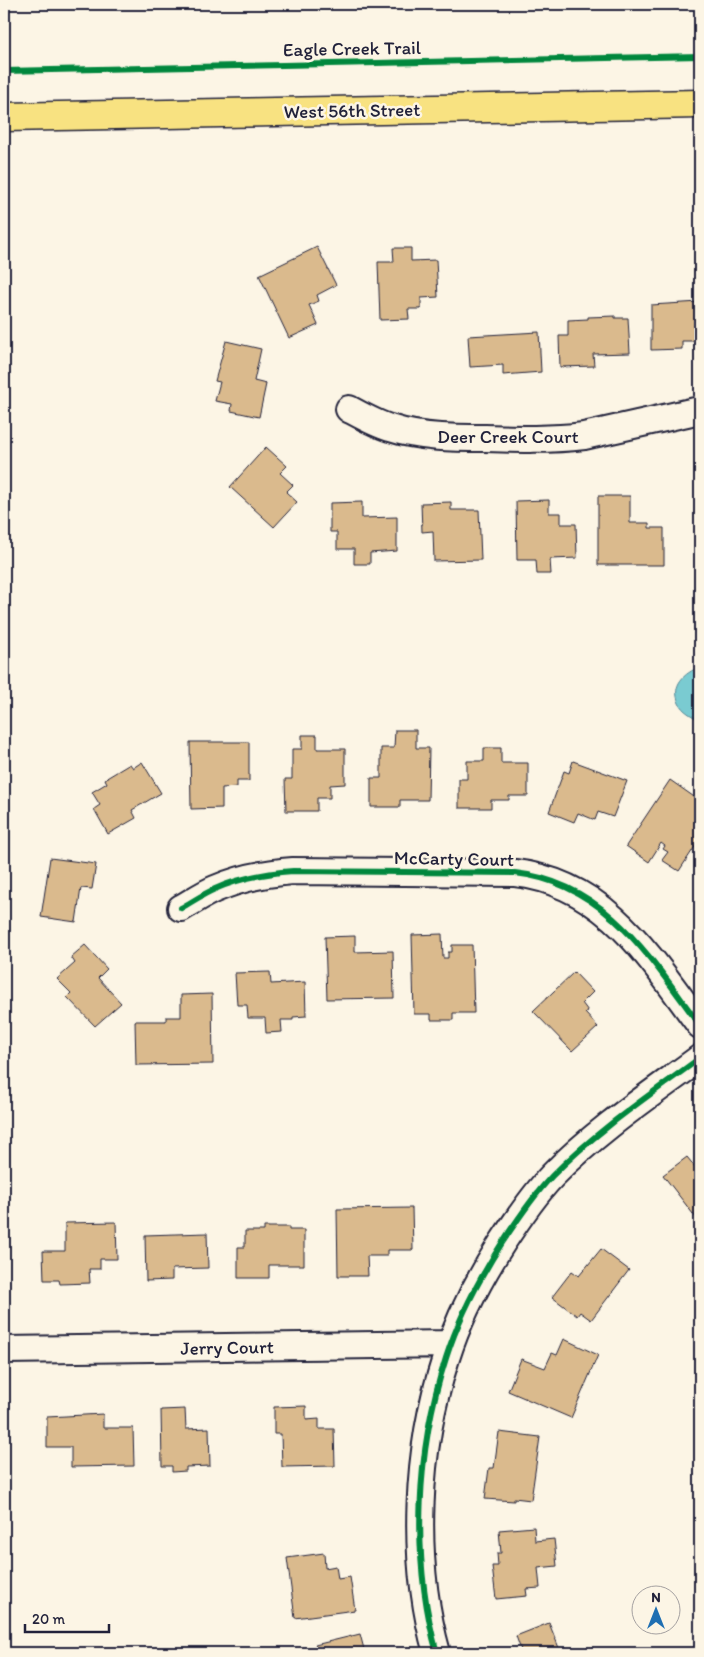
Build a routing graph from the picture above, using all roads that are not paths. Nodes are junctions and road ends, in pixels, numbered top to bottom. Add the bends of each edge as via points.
1 (700, 104) edge
2 (4, 117) edge
3 (349, 409) dead end
4 (700, 410) edge
5 (181, 908) dead end
6 (700, 1025) edge
7 (700, 1058) edge
8 (450, 1344) junction
9 (4, 1350) edge
10 (437, 1653) edge

1 - 2 main road, West 56th Street
3 - 4 street, Deer Creek Court via 389,428 417,435 506,439 584,436
5 - 6 street, McCarty Court via 214,889 282,872 514,872 538,876 573,890 615,918
7 - 8 street via 615,1121 544,1186 514,1224 482,1275
8 - 9 street, Jerry Court
8 - 10 street via 428,1436 421,1520 422,1582

